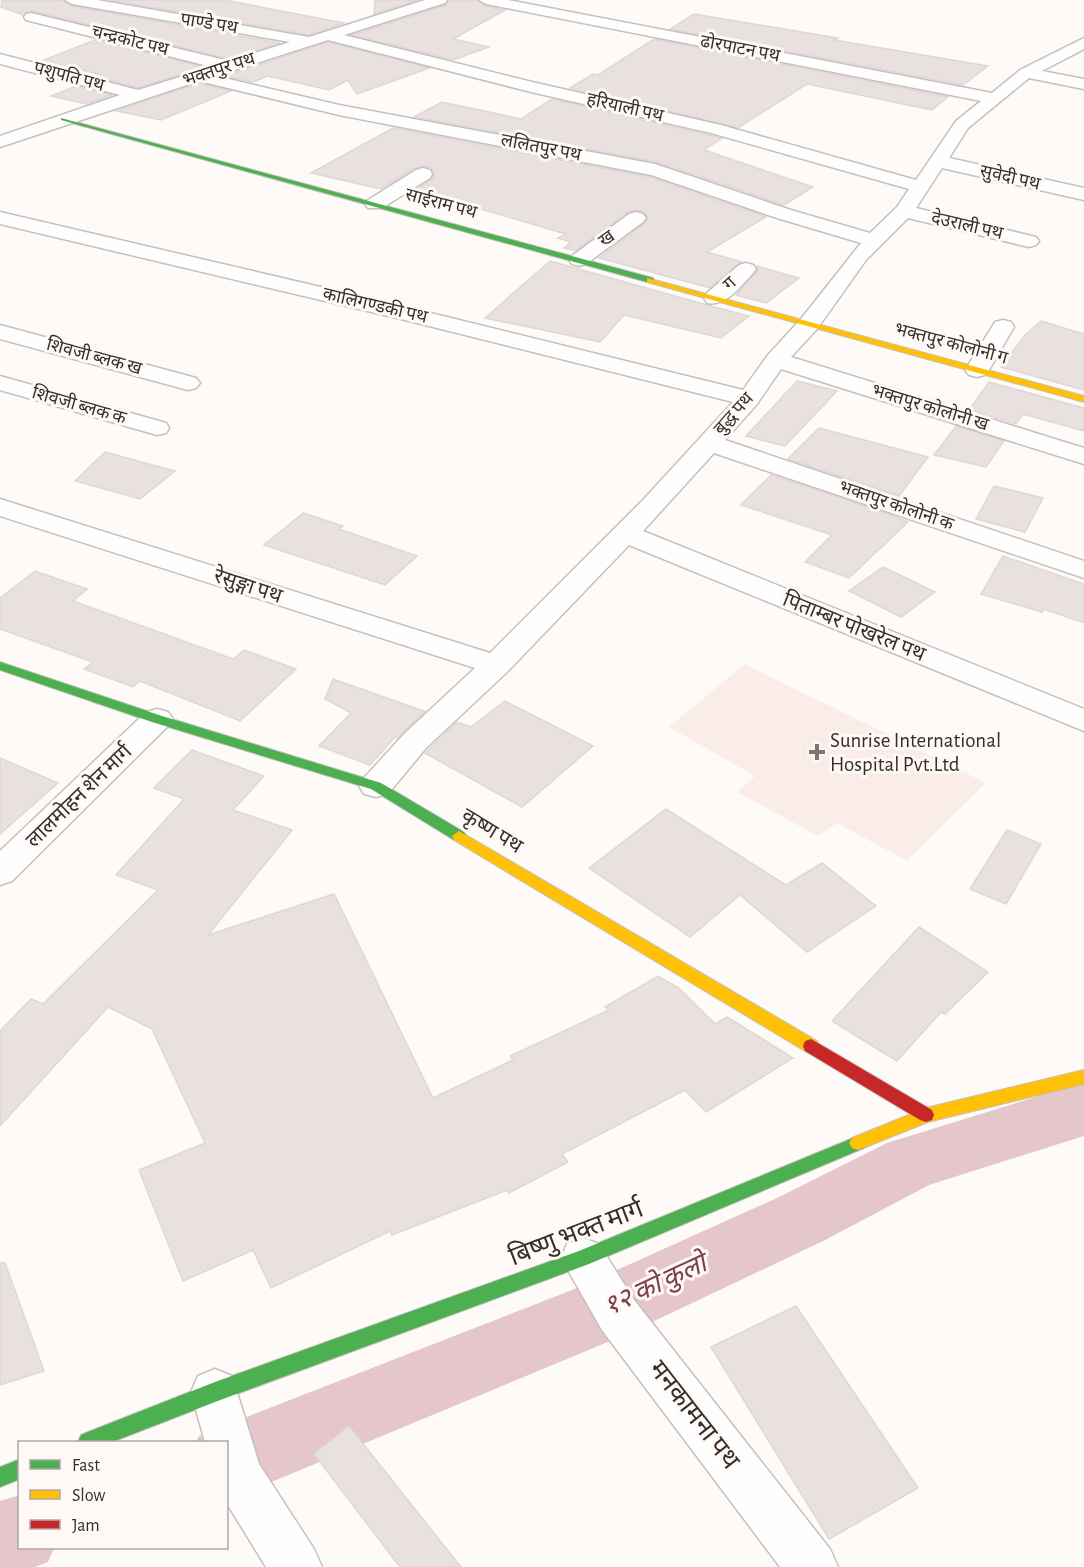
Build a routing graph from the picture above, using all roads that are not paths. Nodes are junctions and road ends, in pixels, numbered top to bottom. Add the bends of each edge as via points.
1 (72, 0) edge
2 (440, 0) edge
3 (486, 0) edge
4 (31, 17) dead end
5 (319, 38) junction
6 (1078, 50) edge
7 (0, 59) edge
8 (229, 66) junction
9 (1026, 73) junction
10 (201, 77) junction
11 (1084, 84) edge
12 (138, 95) junction
13 (993, 98) junction
14 (63, 119) junction
15 (0, 142) edge
16 (937, 161) junction
17 (423, 174) dead end
18 (921, 187) junction
19 (1084, 194) edge
20 (375, 204) junction
21 (904, 211) junction
22 (0, 218) edge
23 (636, 218) dead end
24 (1044, 224) dead end
25 (875, 241) junction
26 (1029, 241) junction
27 (1016, 256) dead end
28 (579, 260) junction
29 (746, 269) dead end
30 (715, 298) junction
31 (809, 324) junction
32 (1003, 327) dead end
33 (0, 332) edge
34 (776, 360) junction
35 (977, 370) junction
36 (0, 383) edge
37 (188, 383) dead end
38 (749, 399) junction
39 (1084, 399) edge
40 (157, 428) dead end
41 (708, 443) junction
42 (1084, 456) edge
43 (0, 507) edge
44 (624, 533) junction
45 (1084, 570) edge
46 (496, 665) junction
47 (0, 666) edge
48 (157, 719) junction
49 (1084, 721) edge
50 (376, 786) junction
51 (0, 872) edge
52 (1084, 1077) edge
53 (926, 1115) junction
54 (583, 1258) junction
55 (215, 1392) junction
56 (93, 1441) edge
57 (18, 1470) edge
58 (0, 1477) edge
59 (296, 1567) edge
60 (812, 1567) edge

1 - 5 street, पाण्डे पथ
2 - 5 street, भक्तपुर पथ
3 - 13 street, ढोरपाटन पथ
4 - 8 street, चन्द्रकोट पथ
5 - 8 street, भक्तपुर पथ
5 - 18 street, हरियाली पथ via 715,129
6 - 9 street, बुद्ध पथ
7 - 12 street, पशुपति पथ
8 - 10 street, भक्तपुर पथ
9 - 11 street
9 - 13 street, बुद्ध पथ
10 - 12 street, भक्तपुर पथ
10 - 25 street, ललितपुर पथ via 339,110 655,170
12 - 14 street, भक्तपुर पथ
13 - 16 street, बुद्ध पथ via 962,125
14 - 15 street, भक्तपुर पथ
14 - 20 street, साईराम पथ
16 - 18 street, बुद्ध पथ
16 - 19 street, सुवेदी पथ
17 - 20 street
18 - 21 street, बुद्ध पथ
20 - 28 street, साईराम पथ
21 - 25 street, बुद्ध पथ
21 - 26 street, देउराली पथ
22 - 38 street, कालिगण्डकी पथ via 402,312
23 - 28 street, ख
24 - 26 street, देउराली पथ
25 - 31 street, बुद्ध पथ via 859,256
26 - 27 street, देउराली पथ
28 - 30 street, साईराम पथ
29 - 30 street, ग
30 - 31 street, साईराम पथ
31 - 34 street, बुद्ध पथ
31 - 35 street, भक्तपुर कोलोनी ग
32 - 35 street
33 - 37 street, शिवजी ब्लक ख
34 - 38 street, बुद्ध पथ
34 - 42 street, भक्तपुर कोलोनी ख
35 - 39 street, भक्तपुर कोलोनी ग
36 - 40 street, शिवजी ब्लक क
38 - 41 street, बुद्ध पथ
41 - 44 street, बुद्ध पथ
41 - 45 street, भक्तपुर कोलोनी क
43 - 46 street, रेसुङ्गा पथ
44 - 46 street, बुद्ध पथ
44 - 49 street, पिताम्बर पोखरेल पथ
46 - 50 street, बुद्ध पथ via 415,741
47 - 48 street, कृष्ण पथ
48 - 50 street, कृष्ण पथ
48 - 51 street, लालमोहन शेन मार्ग
50 - 53 street, कृष्ण पथ
52 - 53 street, बिष्णु भक्त मार्ग
53 - 54 street, बिष्णु भक्त मार्ग
54 - 55 street, बिष्णु भक्त मार्ग
54 - 60 street, मनकामना पथ via 618,1315
55 - 56 street, बिष्णु भक्त मार्ग
55 - 59 street via 238,1475
57 - 58 street

